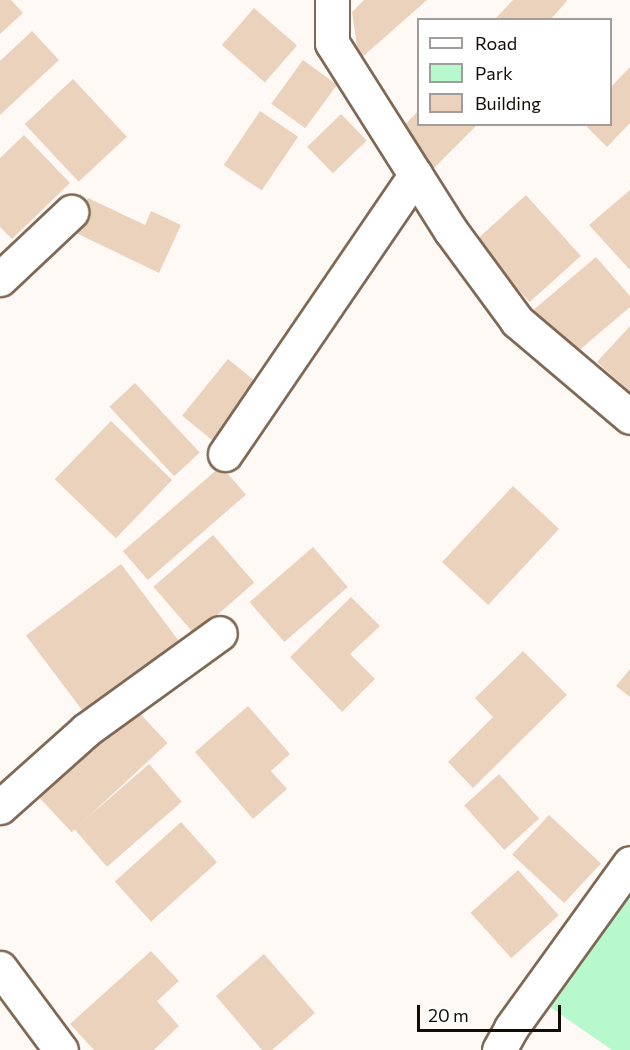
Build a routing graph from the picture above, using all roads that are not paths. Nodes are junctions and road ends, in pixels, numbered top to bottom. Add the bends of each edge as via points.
1 (332, 0) edge
2 (415, 175) junction
3 (71, 212) dead end
4 (0, 279) edge
5 (630, 417) edge
6 (225, 454) dead end
7 (220, 633) dead end
8 (0, 807) edge
9 (630, 863) edge
10 (0, 968) edge
11 (61, 1050) edge
12 (499, 1050) edge

1 - 2 street via 332,43
2 - 5 street via 517,321
2 - 6 street
3 - 4 street
7 - 8 street via 86,730
9 - 12 street
10 - 11 street

